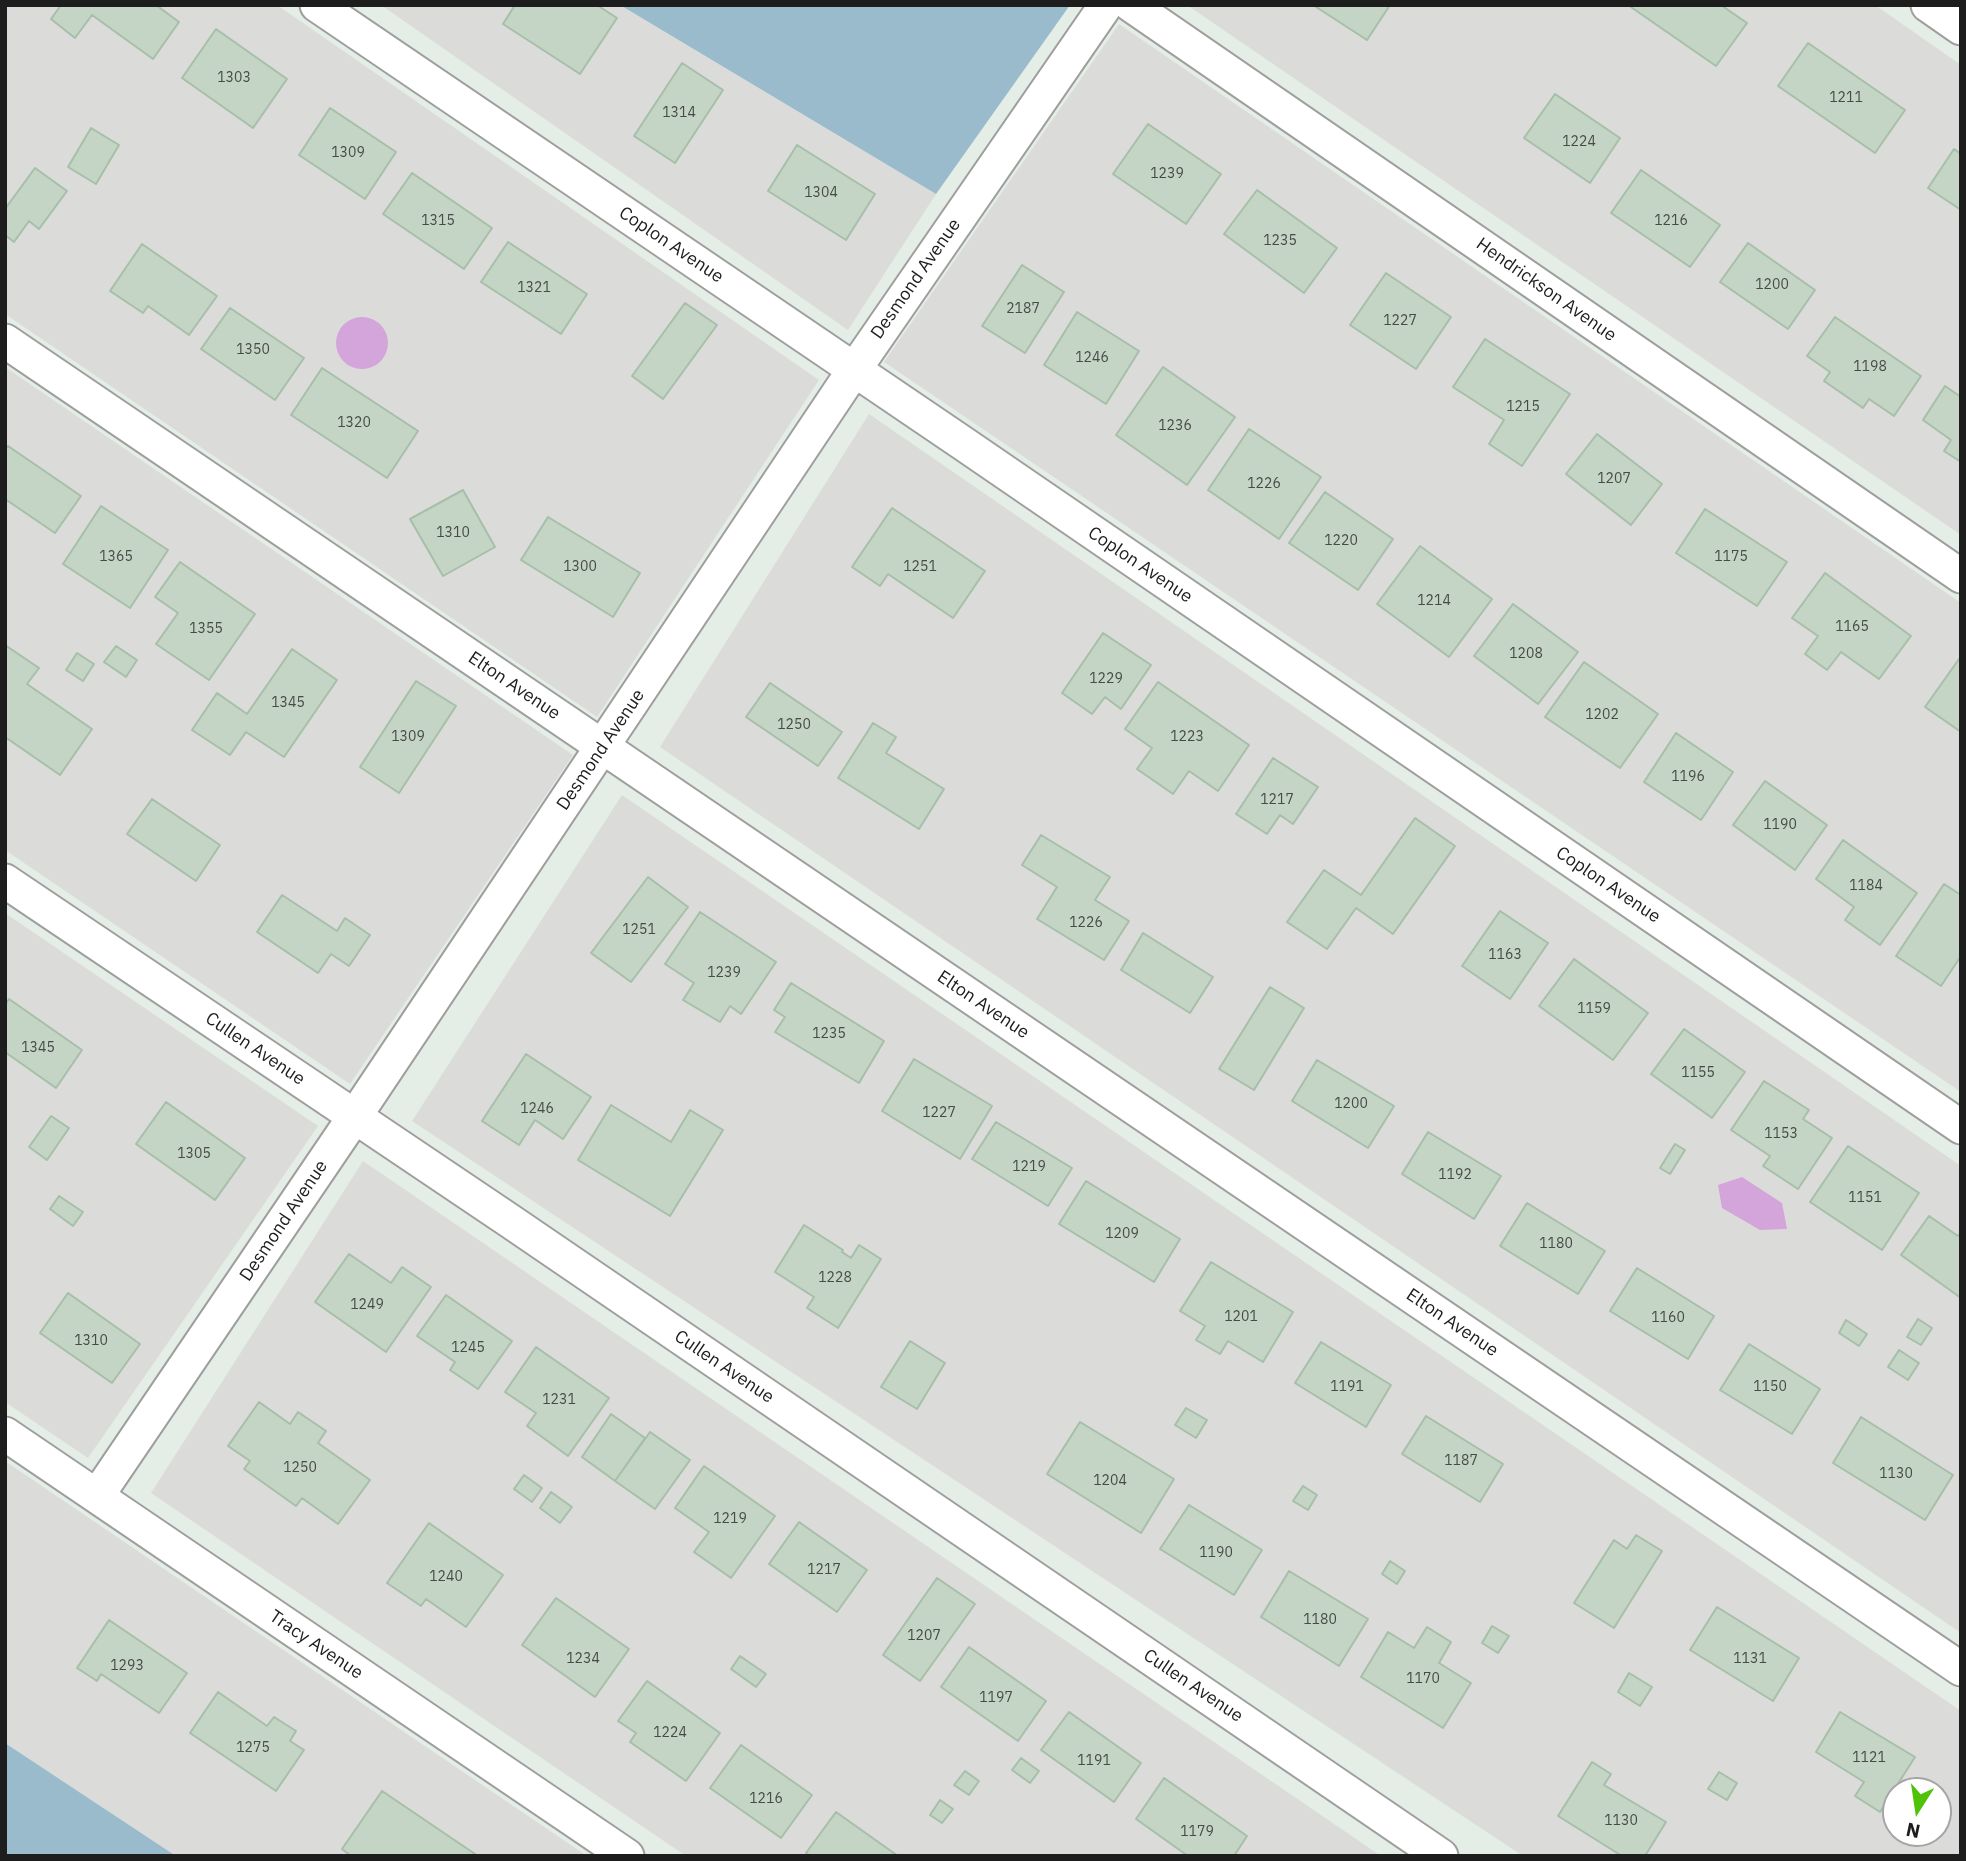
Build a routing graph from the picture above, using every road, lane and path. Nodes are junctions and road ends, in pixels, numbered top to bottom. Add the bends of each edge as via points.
1 (317, 5) edge
2 (1106, 5) edge
3 (1131, 5) edge
4 (1928, 5) edge
5 (1961, 28) edge
6 (5, 341) edge
7 (854, 370) junction
8 (1961, 576) edge
9 (603, 747) junction
10 (5, 881) edge
11 (355, 1116) junction
12 (1961, 1127) edge
13 (5, 1434) edge
14 (97, 1496) junction
15 (1961, 1669) edge
16 (626, 1856) edge
17 (1441, 1856) edge

1 - 7 street, Coplon Avenue
2 - 7 street, Desmond Avenue
3 - 8 street, Hendrickson Avenue
4 - 5 street
6 - 9 street, Elton Avenue
7 - 9 street, Desmond Avenue
7 - 12 street, Coplon Avenue
9 - 11 street, Desmond Avenue
9 - 15 street, Elton Avenue
10 - 11 street, Cullen Avenue
11 - 14 street, Desmond Avenue
11 - 17 street, Cullen Avenue
13 - 14 street, Tracy Avenue
14 - 16 street, Tracy Avenue

